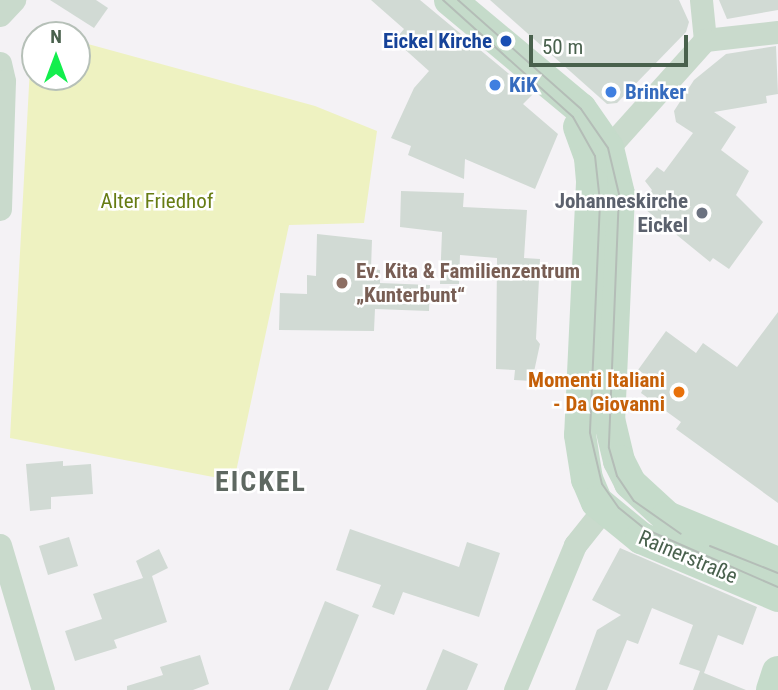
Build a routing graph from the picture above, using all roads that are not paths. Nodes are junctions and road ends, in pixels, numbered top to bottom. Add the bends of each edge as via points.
1 (14, 0) edge
2 (450, 0) edge
3 (701, 0) edge
4 (0, 15) edge
5 (778, 32) edge
6 (705, 40) junction
7 (0, 63) edge
8 (599, 153) junction
9 (0, 209) edge
10 (602, 510) junction
11 (0, 545) edge
12 (778, 563) edge
13 (778, 596) edge
14 (778, 672) edge
15 (43, 690) edge
16 (515, 690) edge
17 (772, 690) edge

1 - 4 street
2 - 8 street via 538,78
3 - 6 street
5 - 6 street
6 - 8 street
7 - 9 street via 4,82
8 - 10 street via 580,435 587,479
8 - 12 street, Rainerstraße via 619,194 609,419 619,461 630,483 667,517
10 - 13 street, Rainerstraße via 641,538
10 - 16 street via 575,545
11 - 15 street
14 - 17 street

